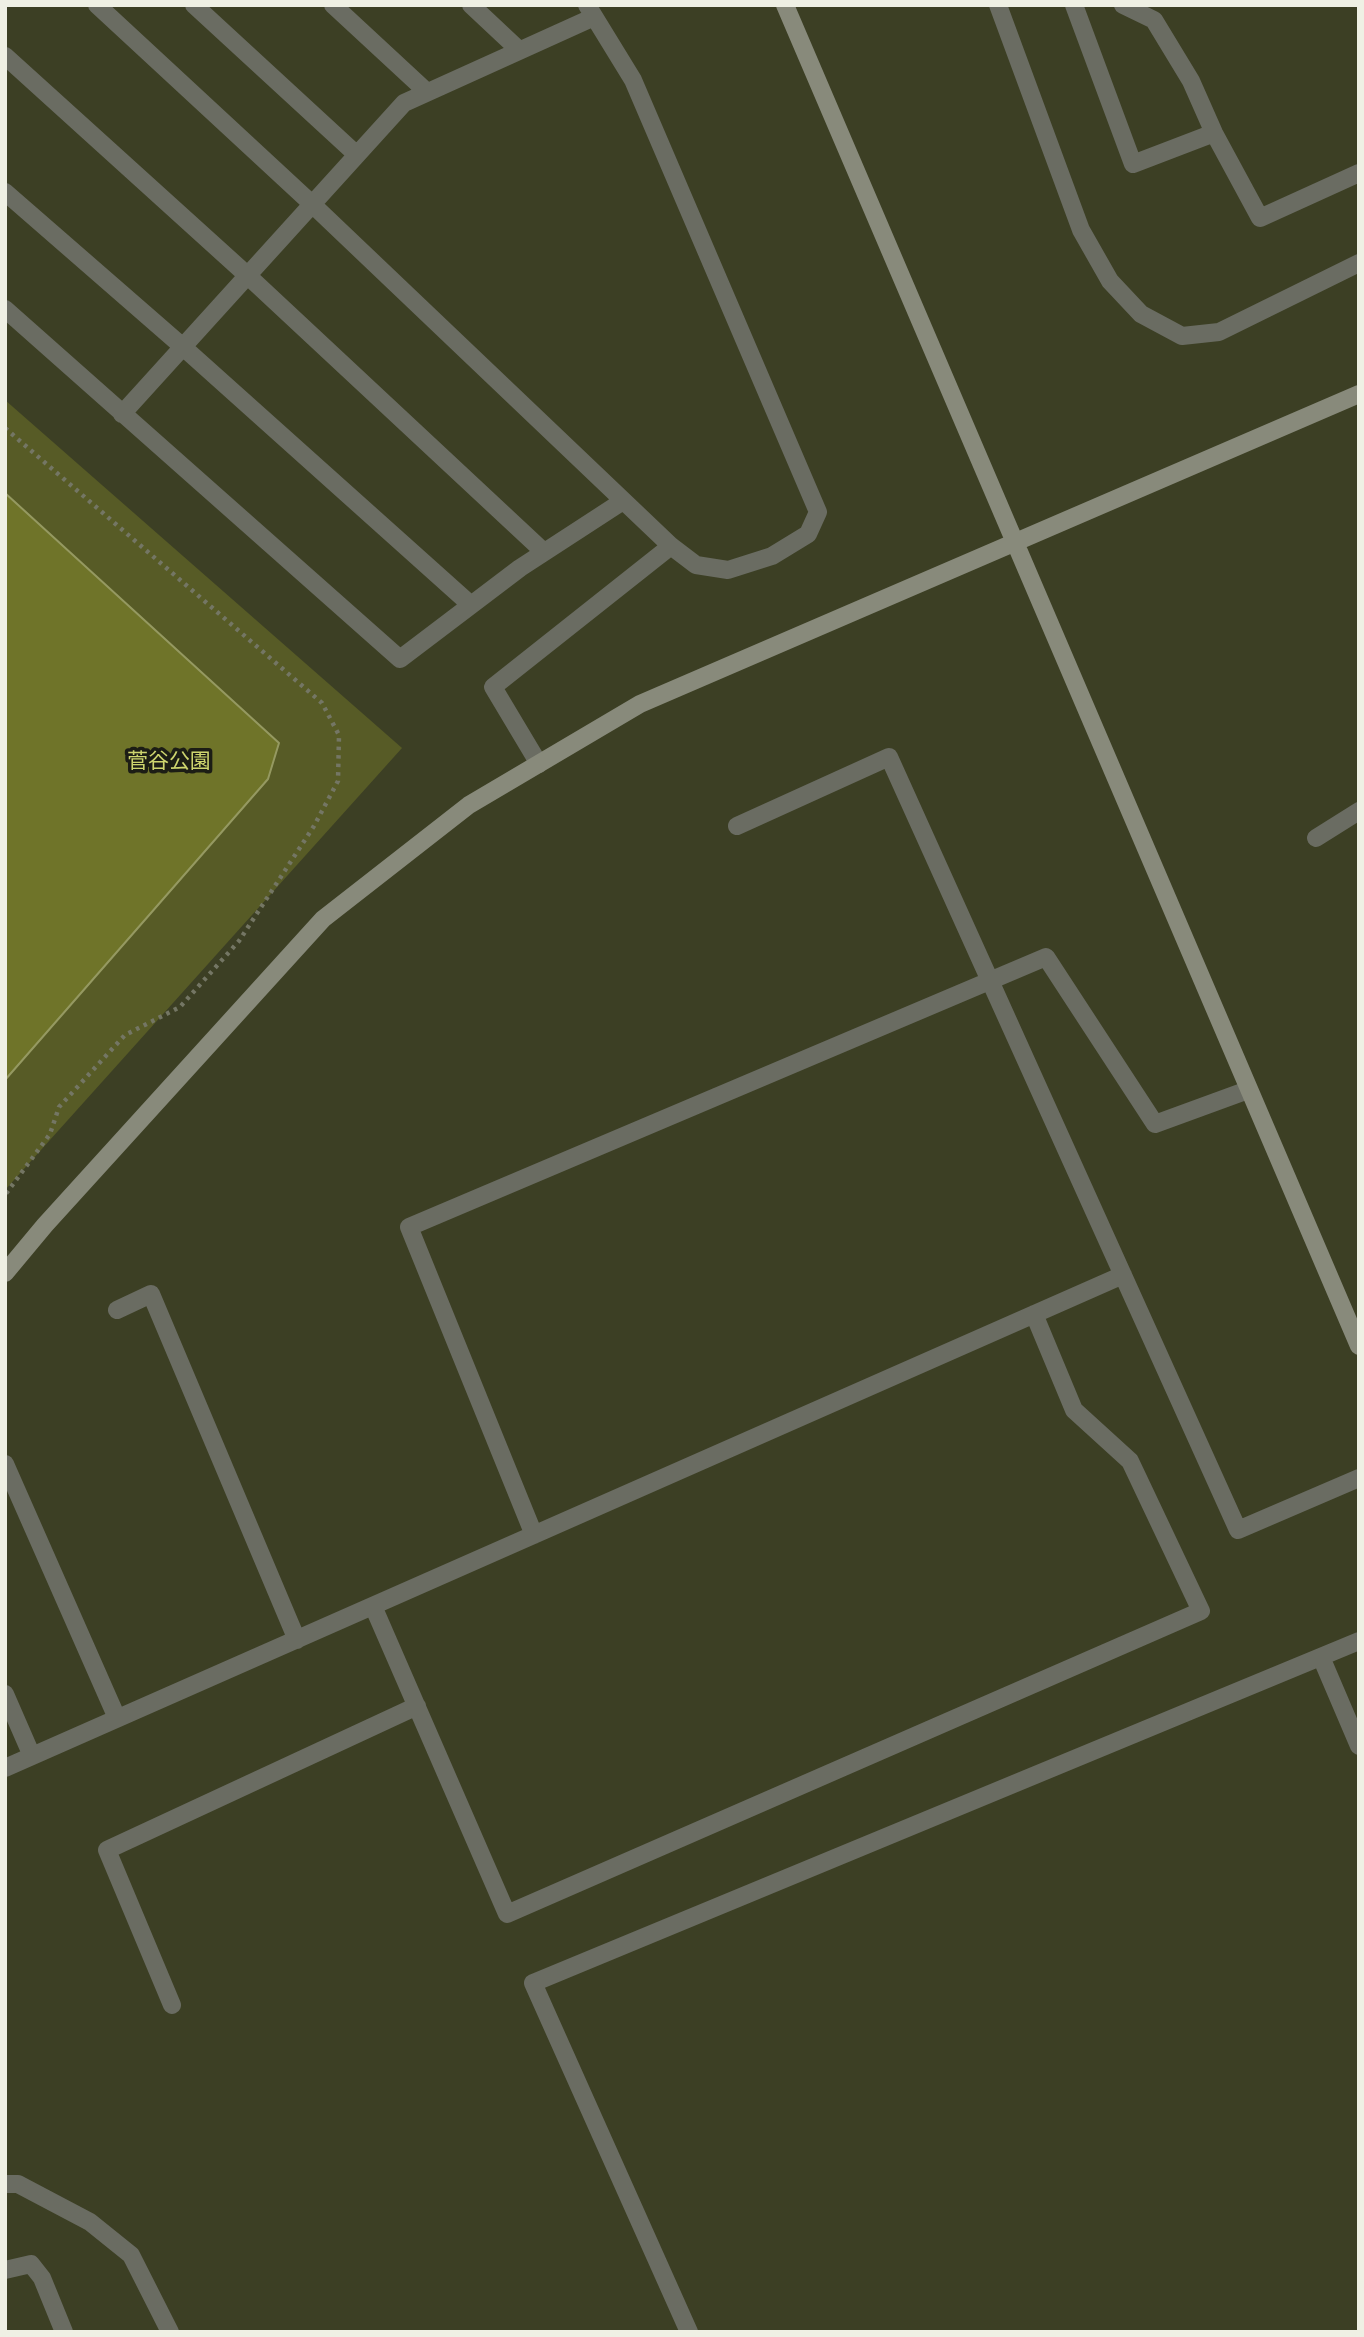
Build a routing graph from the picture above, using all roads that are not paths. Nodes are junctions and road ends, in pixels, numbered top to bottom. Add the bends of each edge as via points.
1 (97, 5) edge
2 (194, 5) edge
3 (333, 5) edge
4 (471, 5) edge
5 (785, 5) edge
6 (998, 5) edge
7 (1074, 5) edge
8 (1124, 5) edge
9 (590, 11) edge
10 (519, 50) junction
11 (5, 56) edge
12 (427, 92) junction
13 (1214, 133) junction
14 (357, 155) junction
15 (1359, 173) edge
16 (5, 192) edge
17 (312, 204) junction
18 (1359, 263) edge
19 (247, 275) junction
20 (5, 309) edge
21 (183, 347) junction
22 (1359, 394) edge
23 (122, 414) junction
24 (623, 501) junction
25 (1014, 542) junction
26 (671, 546) junction
27 (544, 552) junction
28 (471, 605) junction
29 (539, 764) junction
30 (1359, 811) edge
31 (737, 826) dead end
32 (1316, 838) dead end
33 (990, 979) junction
34 (1248, 1090) junction
35 (5, 1273) edge
36 (1123, 1275) junction
37 (117, 1310) dead end
38 (1034, 1314) junction
39 (1359, 1346) edge
40 (5, 1464) edge
41 (1359, 1478) edge
42 (534, 1535) junction
43 (373, 1606) junction
44 (297, 1640) junction
45 (1359, 1641) edge
46 (1321, 1657) junction
47 (5, 1694) edge
48 (417, 1706) junction
49 (117, 1718) junction
50 (1359, 1746) edge
51 (32, 1756) junction
52 (5, 1768) edge
53 (172, 2006) dead end
54 (5, 2183) edge
55 (5, 2270) edge
56 (64, 2332) edge
57 (170, 2332) edge
58 (689, 2332) edge

1 - 17 lane
2 - 14 lane
3 - 12 lane
4 - 10 lane
5 - 25 street
6 - 18 lane via 1081,230 1110,281 1141,314 1182,336 1219,332
7 - 13 lane via 1133,164
8 - 13 lane via 1154,20 1191,81
9 - 10 lane
9 - 26 lane via 633,80 818,512 808,534 772,556 729,570 696,565
10 - 12 lane
11 - 19 lane
12 - 14 lane via 404,103
13 - 15 lane via 1260,218
14 - 17 lane
16 - 21 lane
17 - 19 lane
17 - 24 lane
19 - 21 lane
19 - 27 lane
20 - 23 lane
21 - 23 lane
21 - 28 lane
22 - 25 street
23 - 28 lane via 400,659
24 - 26 lane
24 - 27 lane
25 - 29 street via 640,704
25 - 34 street
26 - 29 lane via 493,687
27 - 28 lane
29 - 35 street via 468,805 323,919
30 - 32 lane
31 - 33 lane via 889,757
33 - 34 lane via 1046,957 1155,1124
33 - 36 lane
33 - 42 lane via 410,1227
34 - 39 street
36 - 38 lane
36 - 41 lane via 1238,1530
37 - 44 lane via 151,1294
38 - 42 lane
38 - 48 lane via 1074,1410 1130,1461 1201,1611 506,1914
40 - 49 lane
42 - 43 lane
43 - 44 lane
43 - 48 lane
44 - 49 lane
45 - 46 lane
46 - 50 lane
46 - 58 lane via 533,1983
47 - 51 lane
48 - 53 lane via 107,1850
49 - 51 lane
51 - 52 lane
54 - 57 lane via 18,2184 90,2222 131,2255
55 - 56 lane via 31,2264 42,2278

